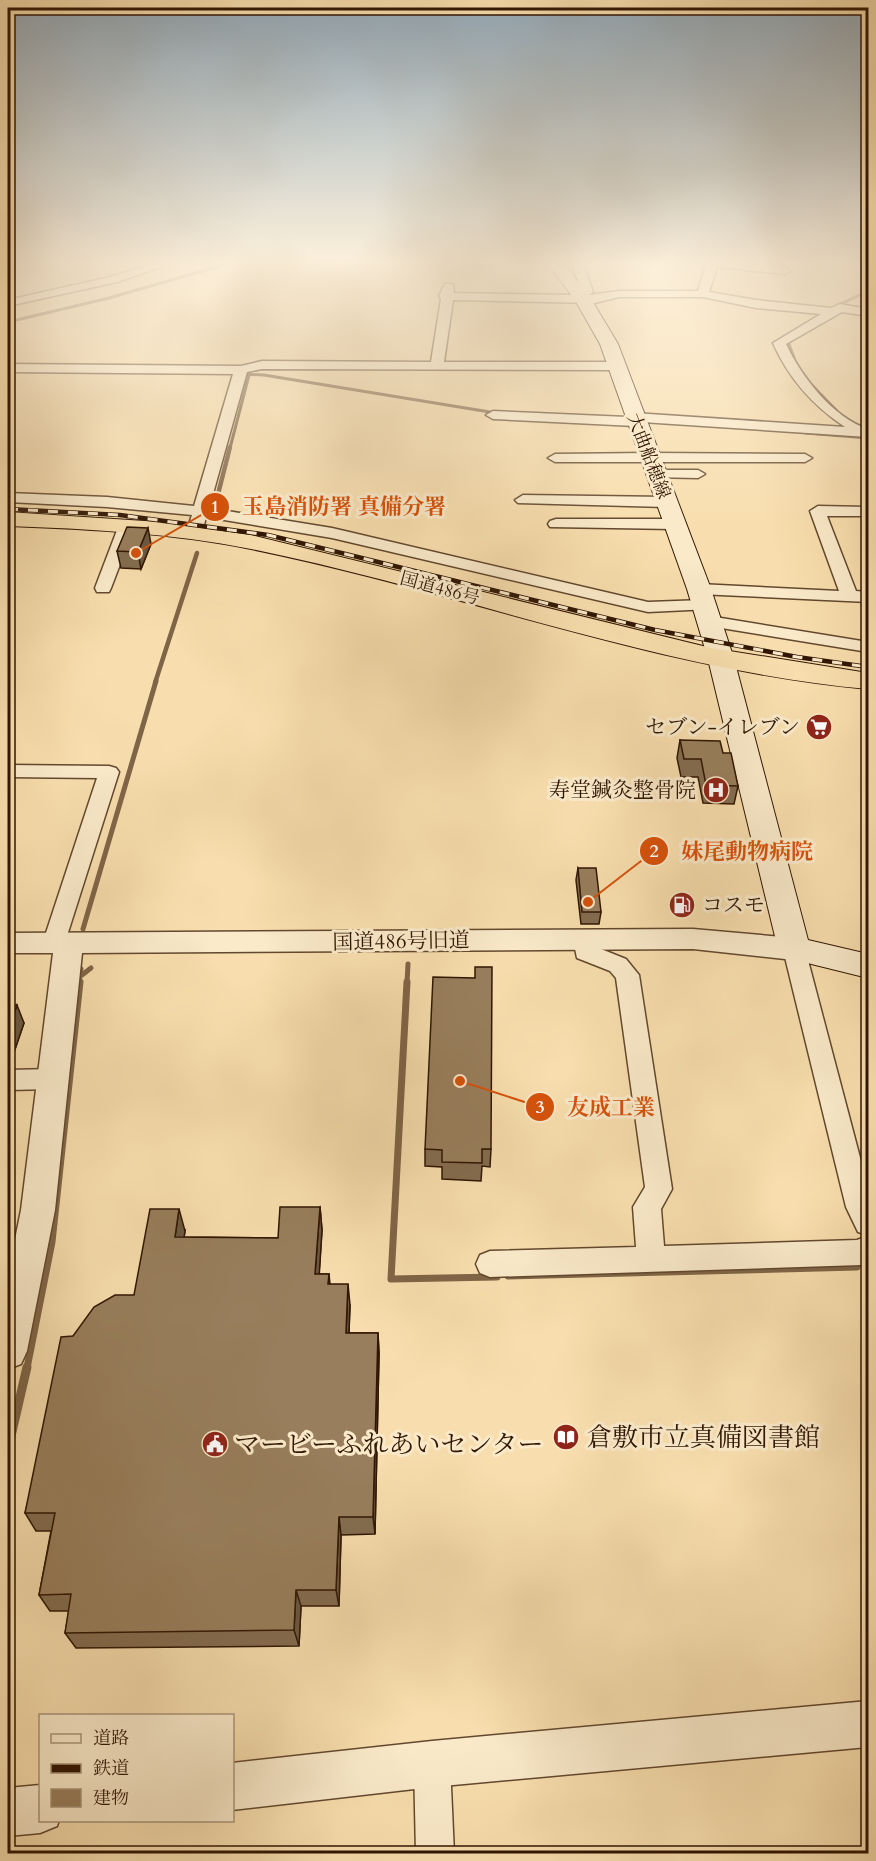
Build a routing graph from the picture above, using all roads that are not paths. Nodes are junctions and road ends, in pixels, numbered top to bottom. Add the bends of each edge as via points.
1 (438, 351) edge
2 (610, 351) edge
3 (782, 351) edge
4 (436, 366) junction
5 (616, 366) junction
6 (8, 368) edge
7 (240, 374) junction
8 (493, 416) dead end
9 (537, 418) junction
10 (634, 419) junction
11 (536, 433) dead end
12 (866, 433) edge
13 (555, 458) dead end
14 (805, 458) dead end
15 (651, 463) junction
16 (698, 474) dead end
17 (8, 498) edge
18 (523, 500) dead end
19 (666, 502) junction
20 (868, 512) edge
21 (8, 519) edge
22 (197, 522) junction
23 (556, 524) dead end
24 (674, 524) junction
25 (127, 525) junction
26 (103, 588) dead end
27 (849, 596) junction
28 (868, 597) edge
29 (704, 605) junction
30 (868, 647) edge
31 (721, 659) junction
32 (868, 681) edge
33 (8, 771) edge
34 (584, 939) junction
35 (61, 941) junction
36 (8, 943) edge
37 (794, 949) junction
38 (868, 966) edge
39 (53, 1079) junction
40 (8, 1080) edge
41 (868, 1223) edge
42 (868, 1248) edge
43 (651, 1258) junction
44 (490, 1264) dead end
45 (8, 1351) edge
46 (868, 1724) edge
47 (432, 1764) junction
48 (234, 1787) edge
49 (39, 1809) edge
50 (8, 1812) edge
51 (435, 1854) edge

1 - 4 street
2 - 5 main road, 大曲船穂線
3 - 12 street via 791,371 828,410
4 - 5 street
4 - 7 street via 262,365
5 - 10 main road, 大曲船穂線
6 - 7 street
7 - 22 street
8 - 9 street
9 - 10 street
9 - 11 street
10 - 12 street
10 - 15 main road, 大曲船穂線
13 - 15 street
14 - 15 street
15 - 16 street
15 - 19 main road, 大曲船穂線
17 - 22 street via 107,502
18 - 19 street
19 - 24 main road, 大曲船穂線
20 - 27 street via 818,511
21 - 25 highway, 国道486号
22 - 25 highway, 国道486号
22 - 29 street via 332,533 648,607
22 - 31 highway, 国道486号 via 585,628
23 - 24 street
24 - 29 main road, 大曲船穂線
25 - 26 street
27 - 28 street
27 - 29 street
29 - 30 street
29 - 31 main road, 大曲船穂線
31 - 32 highway, 国道486号
31 - 37 main road, 大曲船穂線
33 - 35 street via 109,772
34 - 35 street, 国道486号旧道
34 - 37 street, 国道486号旧道 via 727,940
34 - 43 street via 585,952 618,965 627,975 659,1189 646,1207
35 - 36 street, 国道486号旧道
35 - 39 street
37 - 38 main road
37 - 41 street via 860,1208
39 - 40 street
39 - 45 street via 38,1210
42 - 43 street via 861,1252
43 - 44 street
46 - 47 street
47 - 48 street
47 - 51 street
49 - 50 street

